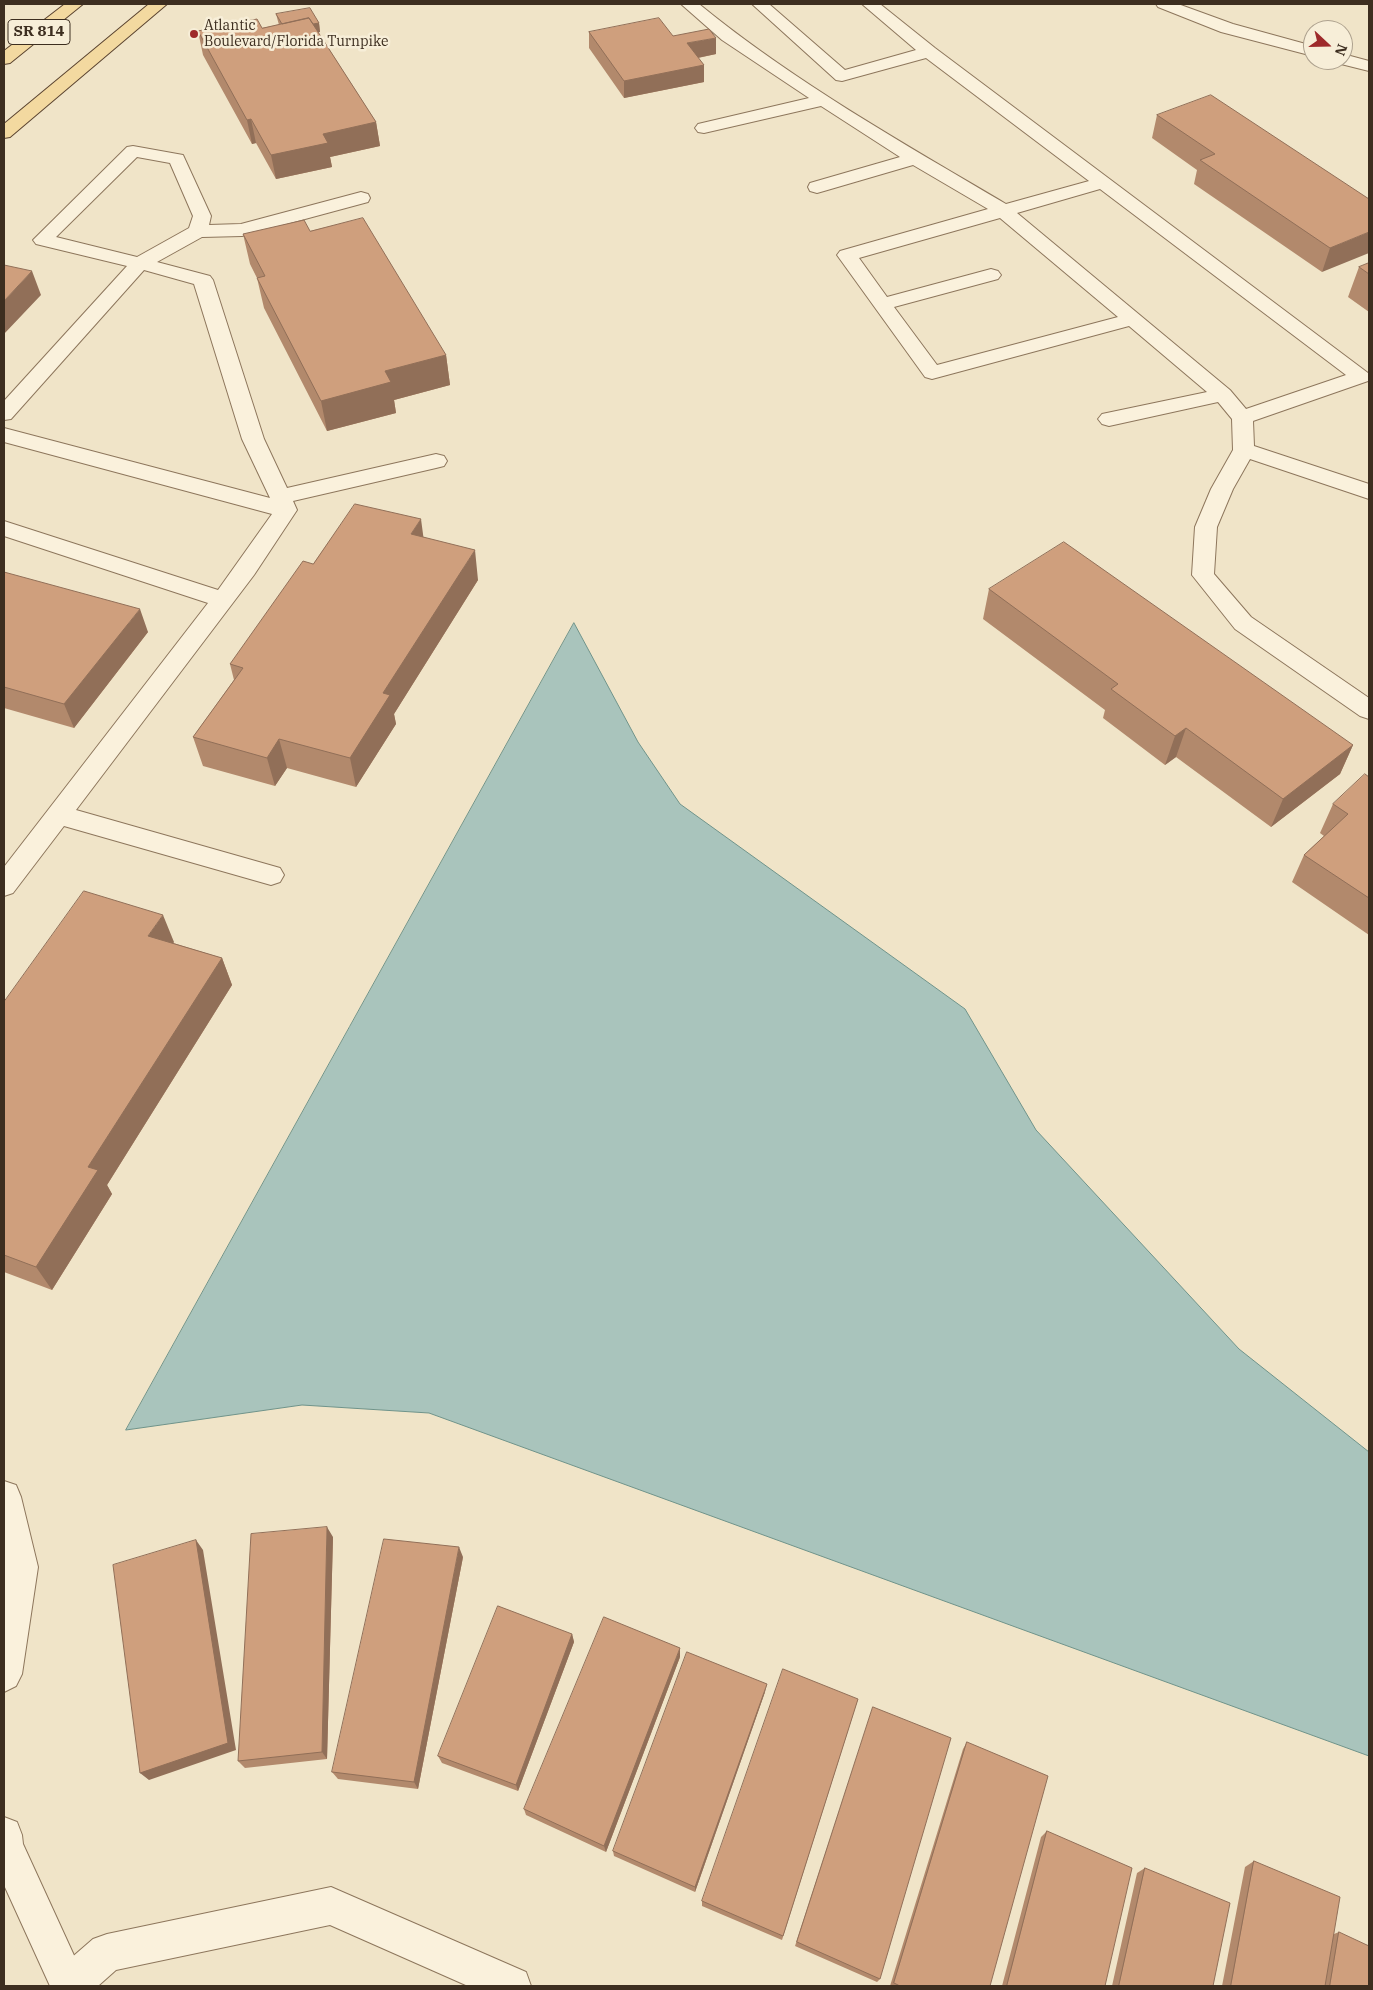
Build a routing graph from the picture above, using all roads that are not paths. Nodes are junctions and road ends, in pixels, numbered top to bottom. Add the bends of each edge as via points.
1 (75, 4) edge
2 (159, 4) edge
3 (689, 4) edge
4 (760, 4) edge
5 (870, 4) edge
6 (1164, 4) edge
7 (1303, 48) edge
8 (929, 52) junction
9 (4, 59) edge
10 (1353, 62) edge
11 (1369, 66) edge
12 (824, 100) junction
13 (704, 128) dead end
14 (4, 133) edge
15 (916, 158) junction
16 (1102, 182) junction
17 (817, 187) dead end
18 (361, 198) dead end
19 (1004, 211) junction
20 (198, 231) junction
21 (140, 263) junction
22 (991, 275) dead end
23 (882, 304) junction
24 (1134, 319) junction
25 (1223, 395) junction
26 (4, 414) edge
27 (1242, 418) junction
28 (1109, 419) dead end
29 (4, 435) edge
30 (1244, 450) junction
31 (436, 461) dead end
32 (1369, 492) edge
33 (283, 503) junction
34 (4, 528) edge
35 (223, 600) junction
36 (1369, 710) edge
37 (58, 815) junction
38 (271, 875) dead end
39 (4, 886) edge
40 (4, 1497) edge
41 (4, 1674) edge
42 (4, 1835) edge
43 (68, 1986) edge
44 (512, 1986) edge

1 - 9 main road, SR 814
2 - 14 main road
3 - 12 street via 728,36
4 - 8 street via 842,76
5 - 8 street
6 - 7 street via 1227,28
8 - 16 street
10 - 11 street
12 - 13 street
12 - 15 street
15 - 17 street
15 - 19 street
16 - 19 street
16 - 27 street via 1361,376
18 - 20 street via 242,230
19 - 23 street via 847,255
19 - 24 street
20 - 21 street
20 - 21 street via 202,216 177,159 133,151 43,240
21 - 26 street
21 - 33 street via 203,280 253,438
22 - 23 street
23 - 24 street via 932,372
24 - 25 street
25 - 27 street
25 - 28 street
27 - 30 street
29 - 33 street
30 - 32 street
30 - 36 street via 1206,527 1203,575 1243,623
31 - 33 street
33 - 35 street via 246,570
34 - 35 street
35 - 37 street
37 - 38 street
37 - 39 street
40 - 41 street via 21,1566
42 - 43 street via 5,1846
43 - 44 street via 107,1953 331,1906

